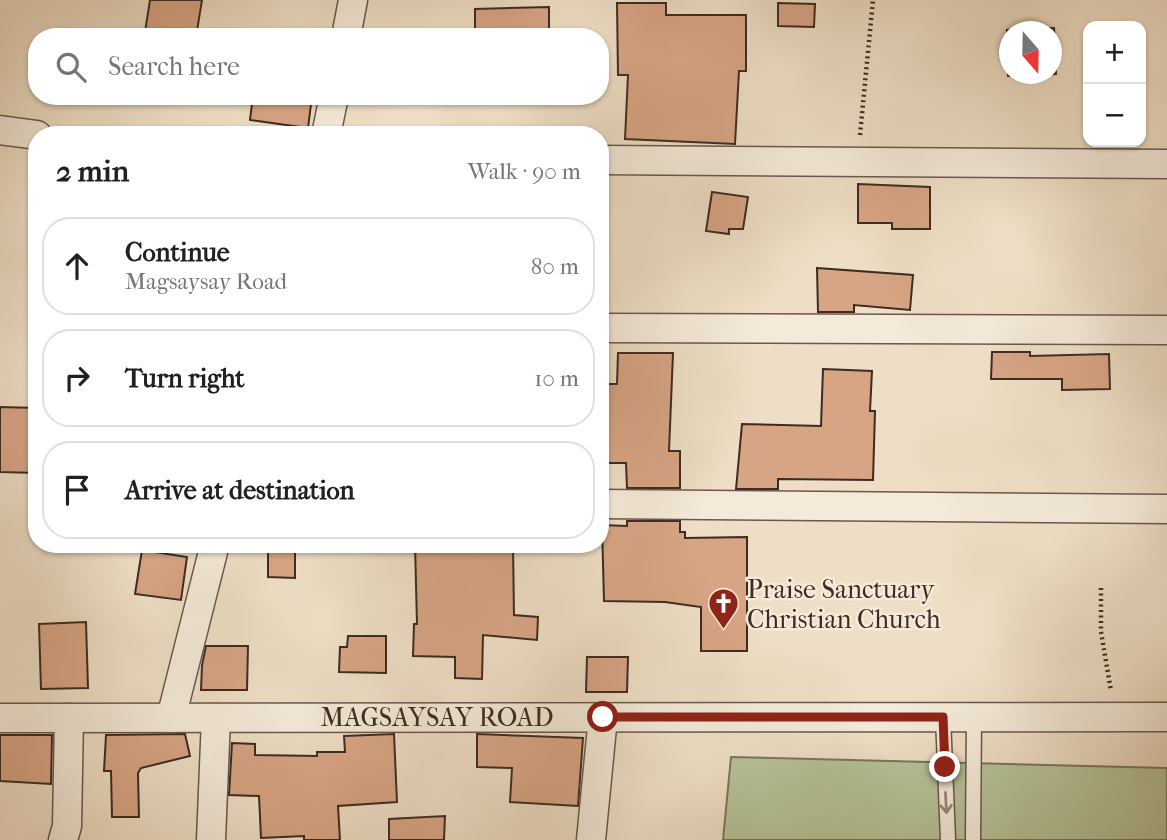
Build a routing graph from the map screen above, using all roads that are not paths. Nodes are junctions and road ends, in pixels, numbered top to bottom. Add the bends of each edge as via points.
1 (353, 0) edge
2 (348, 28) edge
3 (332, 105) edge
4 (328, 126) edge
5 (0, 131) edge
6 (28, 134) edge
7 (609, 160) edge
8 (1167, 164) edge
9 (609, 328) edge
10 (1167, 330) edge
11 (609, 504) edge
12 (1167, 509) edge
13 (213, 553) edge
14 (603, 717) junction
15 (943, 717) junction
16 (974, 717) junction
17 (1167, 717) edge
18 (0, 718) edge
19 (69, 718) junction
20 (171, 718) junction
21 (216, 718) junction
22 (63, 840) edge
23 (211, 840) edge
24 (591, 840) edge
25 (948, 840) edge
26 (973, 840) edge

1 - 2 street
3 - 4 street
5 - 6 street
7 - 8 street
9 - 10 street
11 - 12 street
13 - 20 street
14 - 15 street, MAGSAYSAY ROAD
14 - 21 street, MAGSAYSAY ROAD
14 - 24 street
15 - 16 street, MAGSAYSAY ROAD
15 -> 25 lane
16 - 17 street, MAGSAYSAY ROAD
16 - 26 lane
18 - 19 street, MAGSAYSAY ROAD
19 - 20 street, MAGSAYSAY ROAD
19 - 22 street
20 - 21 street, MAGSAYSAY ROAD
21 - 23 street

